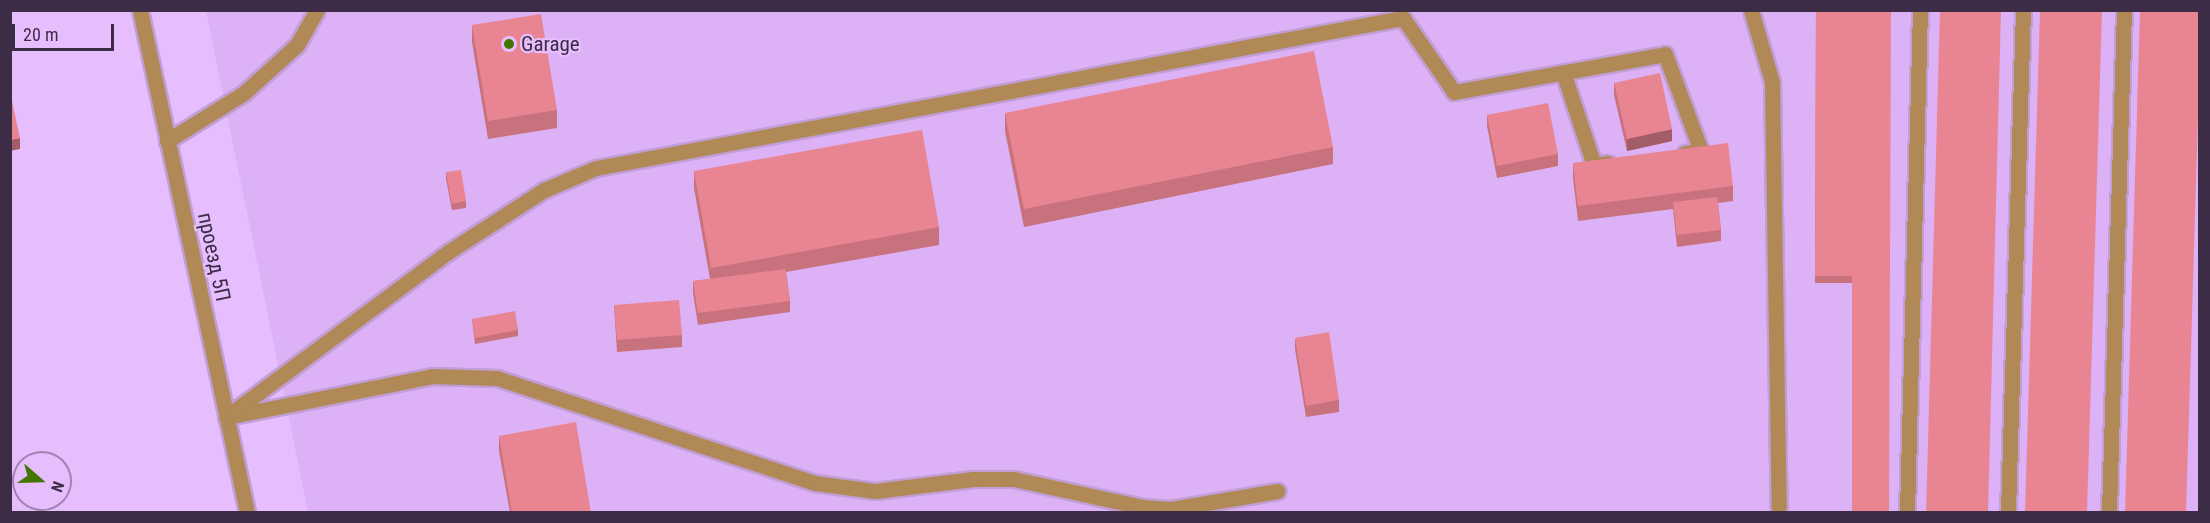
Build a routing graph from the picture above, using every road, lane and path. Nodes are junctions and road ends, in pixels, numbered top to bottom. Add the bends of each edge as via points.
1 (140, 10) edge
2 (317, 10) edge
3 (1751, 10) edge
4 (1920, 10) edge
5 (2023, 10) edge
6 (2124, 10) edge
7 (1404, 14) edge
8 (1563, 72) junction
9 (167, 141) junction
10 (1665, 156) edge
11 (1630, 160) edge
12 (226, 417) junction
13 (1276, 491) dead end
14 (1779, 507) dead end
15 (247, 513) edge
16 (1907, 513) edge
17 (2008, 513) edge
18 (2109, 513) edge

1 - 9 street, проезд 5П
2 - 9 street via 297,45 244,93
3 - 14 street via 1772,82
4 - 16 street
5 - 17 street
6 - 18 street
7 - 8 street via 1454,92
7 - 12 street via 596,168 544,190 448,252
8 - 10 street via 1665,54 1701,152
8 - 11 street via 1594,165
9 - 12 street, проезд 5П
12 - 13 street via 432,376 497,378 815,483 875,491 973,479 1014,479 1142,507 1171,509
12 - 15 street, проезд 5П

